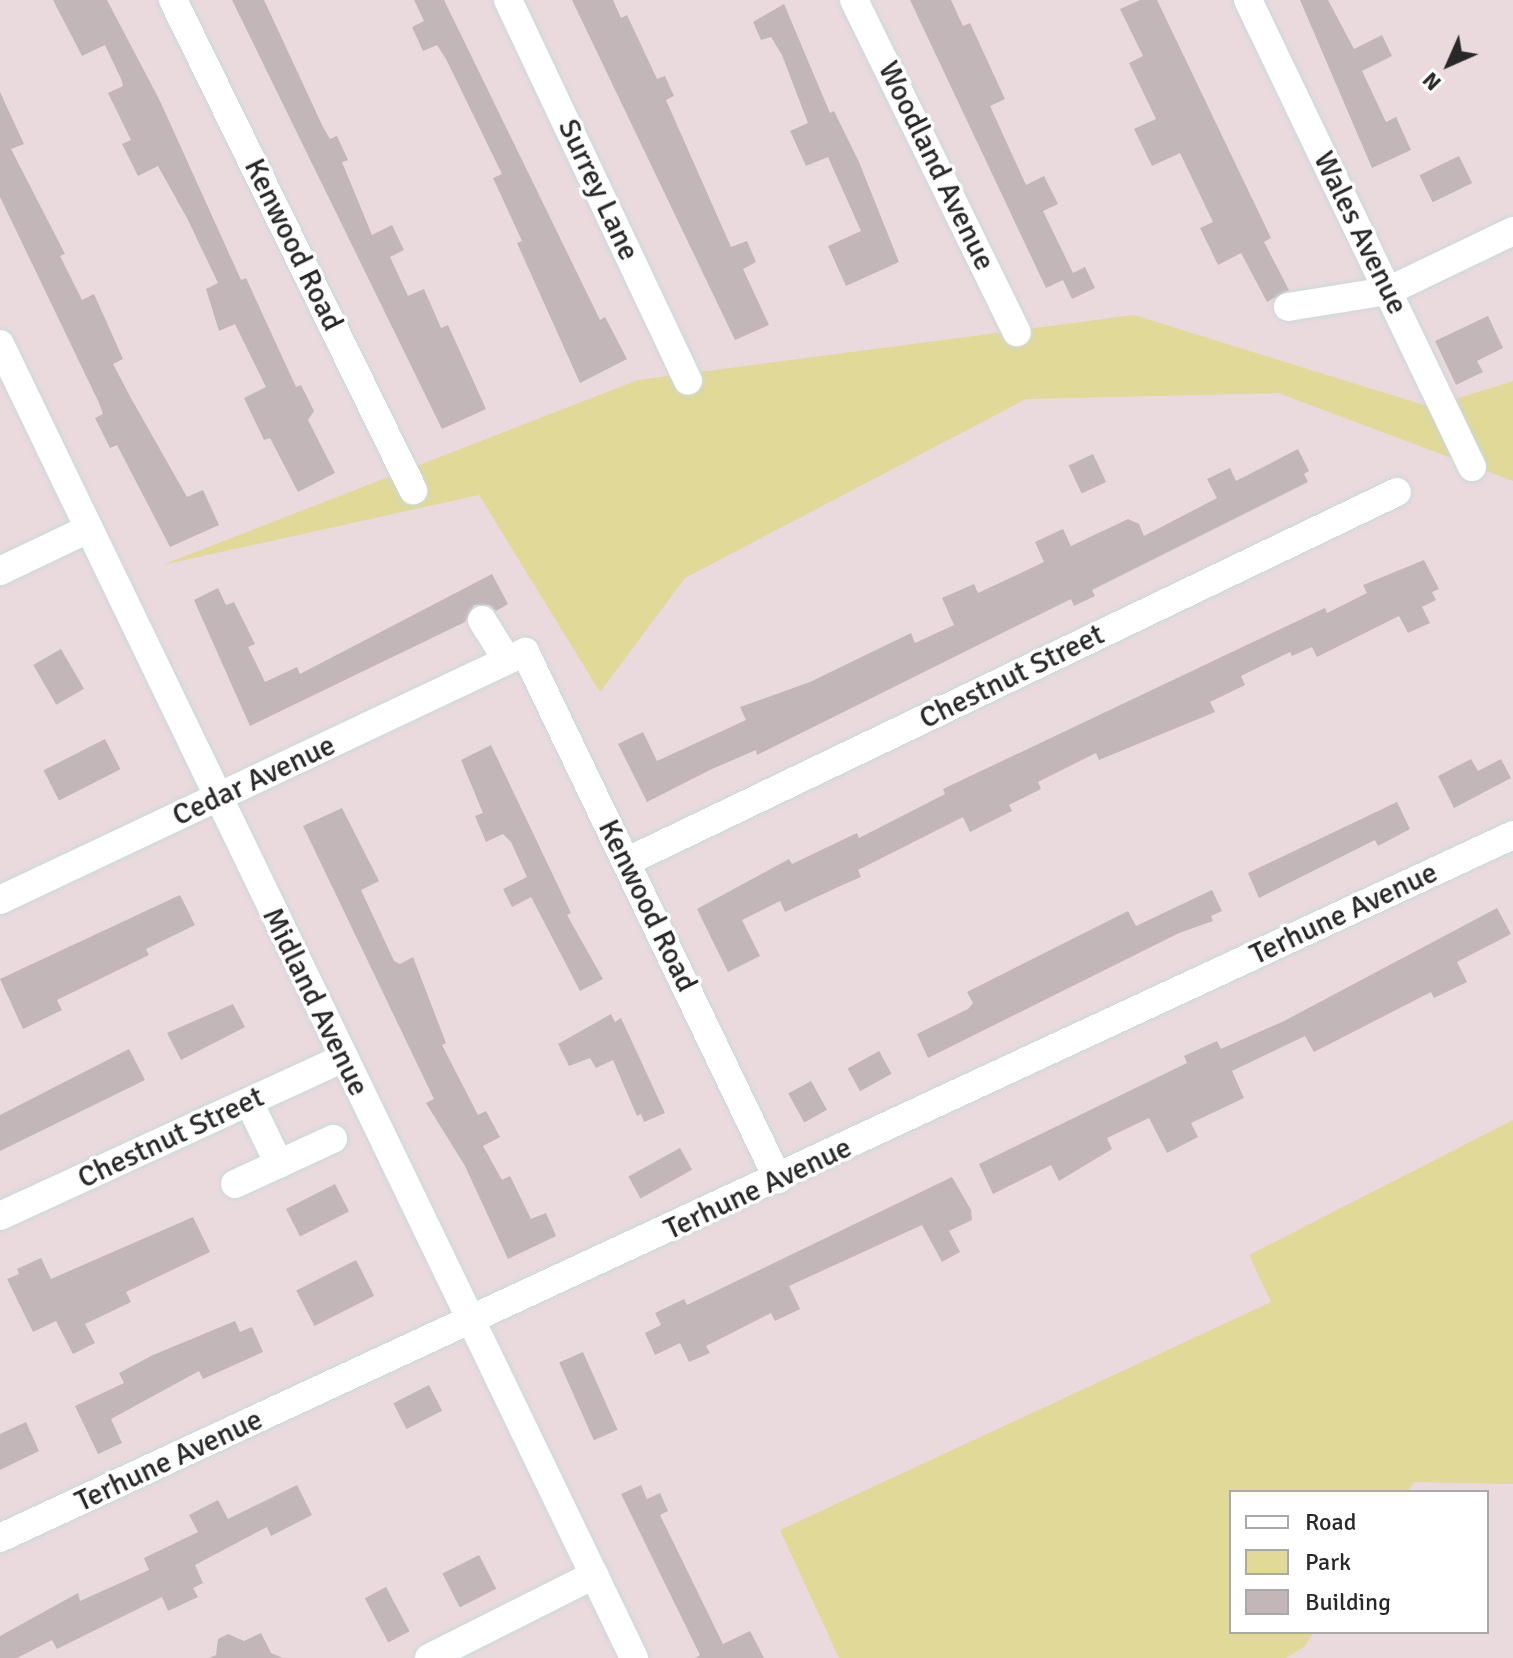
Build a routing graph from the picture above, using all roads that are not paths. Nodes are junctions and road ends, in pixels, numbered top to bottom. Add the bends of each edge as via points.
1 (173, 0) edge
2 (508, 0) edge
3 (854, 0) edge
4 (1248, 0) edge
5 (1513, 231) edge
6 (1388, 291) junction
7 (1288, 307) dead end
8 (1017, 332) dead end
9 (0, 344) edge
10 (688, 381) dead end
11 (1472, 467) dead end
12 (413, 490) dead end
13 (1397, 492) dead end
14 (88, 529) junction
15 (0, 571) edge
16 (482, 620) dead end
17 (507, 660) junction
18 (217, 799) junction
19 (1513, 835) edge
20 (626, 862) junction
21 (0, 900) edge
22 (342, 1059) junction
23 (249, 1102) junction
24 (333, 1139) dead end
25 (279, 1164) junction
26 (778, 1179) junction
27 (235, 1184) dead end
28 (0, 1216) edge
29 (472, 1323) junction
30 (0, 1538) edge
31 (594, 1575) junction
32 (429, 1658) edge
33 (634, 1658) edge

1 - 12 street, Kenwood Road
2 - 10 street, Surrey Lane
3 - 8 street, Woodland Avenue
4 - 6 street, Wales Avenue
5 - 6 street
6 - 7 street
6 - 11 street, Wales Avenue
9 - 14 street, Midland Avenue
13 - 20 street, Chestnut Street
14 - 15 street
14 - 18 street, Midland Avenue
16 - 17 street
17 - 18 street, Cedar Avenue
17 - 20 street, Kenwood Road via 525,652
18 - 21 street, Cedar Avenue
18 - 22 street, Midland Avenue
19 - 26 street, Terhune Avenue
20 - 26 street, Kenwood Road
22 - 23 street, Chestnut Street
22 - 29 street, Midland Avenue
23 - 25 street
23 - 28 street, Chestnut Street
24 - 25 street
25 - 27 street
26 - 29 street, Terhune Avenue
29 - 30 street, Terhune Avenue
29 - 31 street, Midland Avenue
31 - 32 street
31 - 33 street, Midland Avenue

